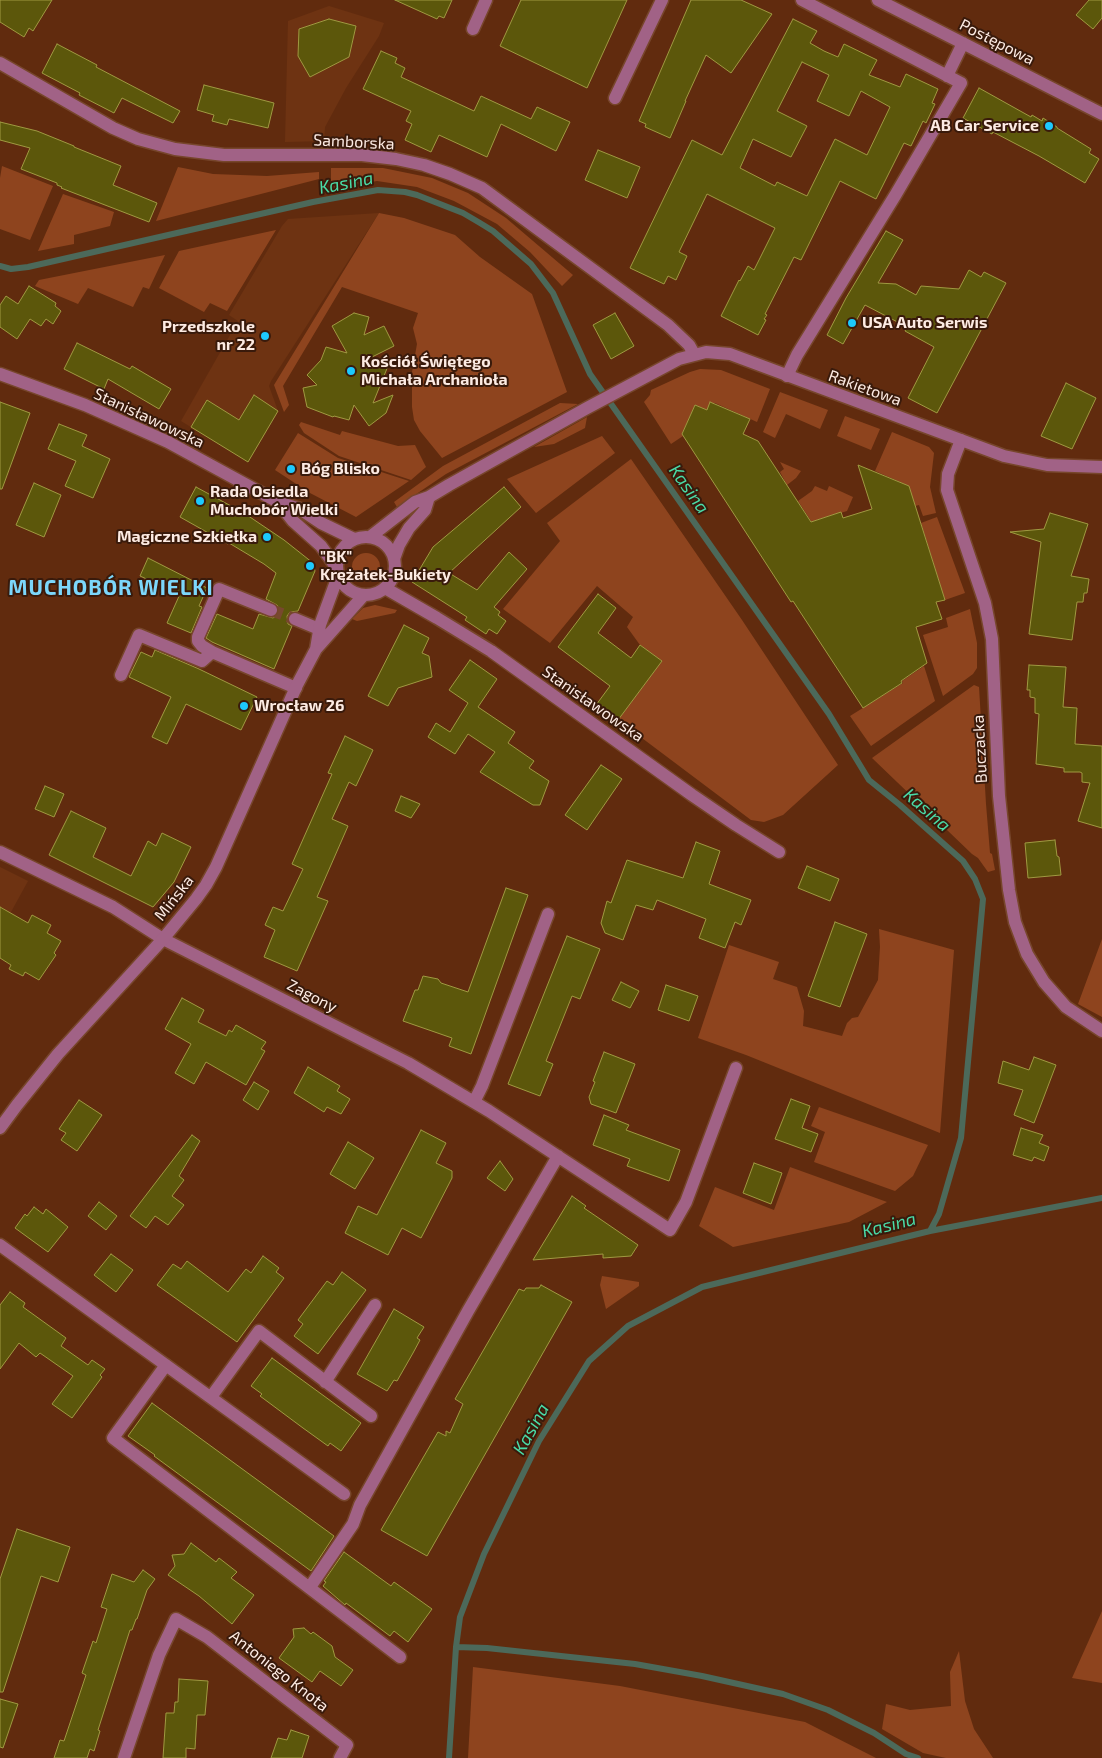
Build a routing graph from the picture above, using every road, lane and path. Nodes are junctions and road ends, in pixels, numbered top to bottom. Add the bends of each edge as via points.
1 (486, 0) edge
2 (662, 0) edge
3 (802, 0) edge
4 (878, 0) edge
5 (473, 29) dead end
6 (963, 43) junction
7 (0, 63) edge
8 (947, 76) junction
9 (615, 98) dead end
10 (1102, 114) edge
11 (694, 354) junction
12 (0, 374) edge
13 (787, 376) junction
14 (961, 440) junction
15 (1102, 467) edge
16 (429, 497) junction
17 (278, 502) junction
18 (370, 537) junction
19 (354, 539) junction
20 (394, 559) junction
21 (337, 572) junction
22 (385, 588) junction
23 (363, 596) junction
24 (271, 610) tunnel mouth
25 (295, 619) tunnel mouth
26 (319, 629) junction
27 (316, 649) junction
28 (212, 652) junction
29 (121, 675) dead end
30 (296, 688) junction
31 (0, 852) edge
32 (779, 852) dead end
33 (548, 914) dead end
34 (163, 939) junction
35 (1102, 1031) edge
36 (736, 1068) dead end
37 (474, 1102) junction
38 (0, 1128) edge
39 (558, 1156) junction
40 (0, 1245) edge
41 (375, 1306) dead end
42 (166, 1365) junction
43 (325, 1382) junction
44 (211, 1397) junction
45 (370, 1416) dead end
46 (344, 1494) dead end
47 (310, 1587) junction
48 (400, 1656) dead end
49 (124, 1758) edge
50 (340, 1758) edge

1 - 5 street
2 - 9 street
3 - 8 street
4 - 6 street, Postępowa
6 - 8 street
6 - 10 street, Postępowa
7 - 11 street, Samborska via 113,128 175,149 224,155 362,155 424,165 450,174 482,188 668,325
8 - 13 street via 961,83
11 - 13 street, Rakietowa via 730,354
11 - 16 street, Rakietowa via 587,408
12 - 17 street, Stanisławowska via 85,405 168,442
13 - 14 street, Rakietowa
14 - 15 street, Rakietowa via 1004,456 1047,465
14 - 35 street, Buczacka via 948,474 947,490 985,603 992,639 999,796 1014,922 1027,954 1044,982 1066,1008
16 - 18 street via 415,502
16 - 20 street via 425,510 409,528
17 - 19 street, Stanisławowska via 300,509
17 - 21 street, Stanisławowska via 293,521 322,546
18 - 19 street
18 - 20 street via 386,544
19 - 21 street via 341,550 337,558
20 - 22 street via 394,575
21 - 23 street via 348,590
21 - 26 street, Mińska
22 - 23 street via 379,593
22 - 32 street, Stanisławowska via 491,651 692,795
23 - 27 street, Mińska
24 - 28 street via 219,589 198,637 202,646
25 - 26 street
26 - 27 street, Mińska
27 - 30 street, Mińska
28 - 29 street via 202,661 139,635
28 - 30 street
30 - 34 street, Mińska via 216,868
31 - 34 street, Zagony via 113,907
33 - 37 street
34 - 37 street, Zagony via 408,1063
34 - 38 street, Mińska via 58,1054
36 - 39 street, Zagony via 686,1202 670,1230
37 - 39 street, Zagony
39 - 47 street via 463,1319 360,1505 354,1524
40 - 42 street
41 - 43 street
42 - 44 street
42 - 47 street via 113,1438
43 - 44 street via 259,1331
43 - 45 street
44 - 46 street
47 - 48 street
49 - 50 street, Antoniego Knota via 159,1655 176,1619 207,1637 347,1745

